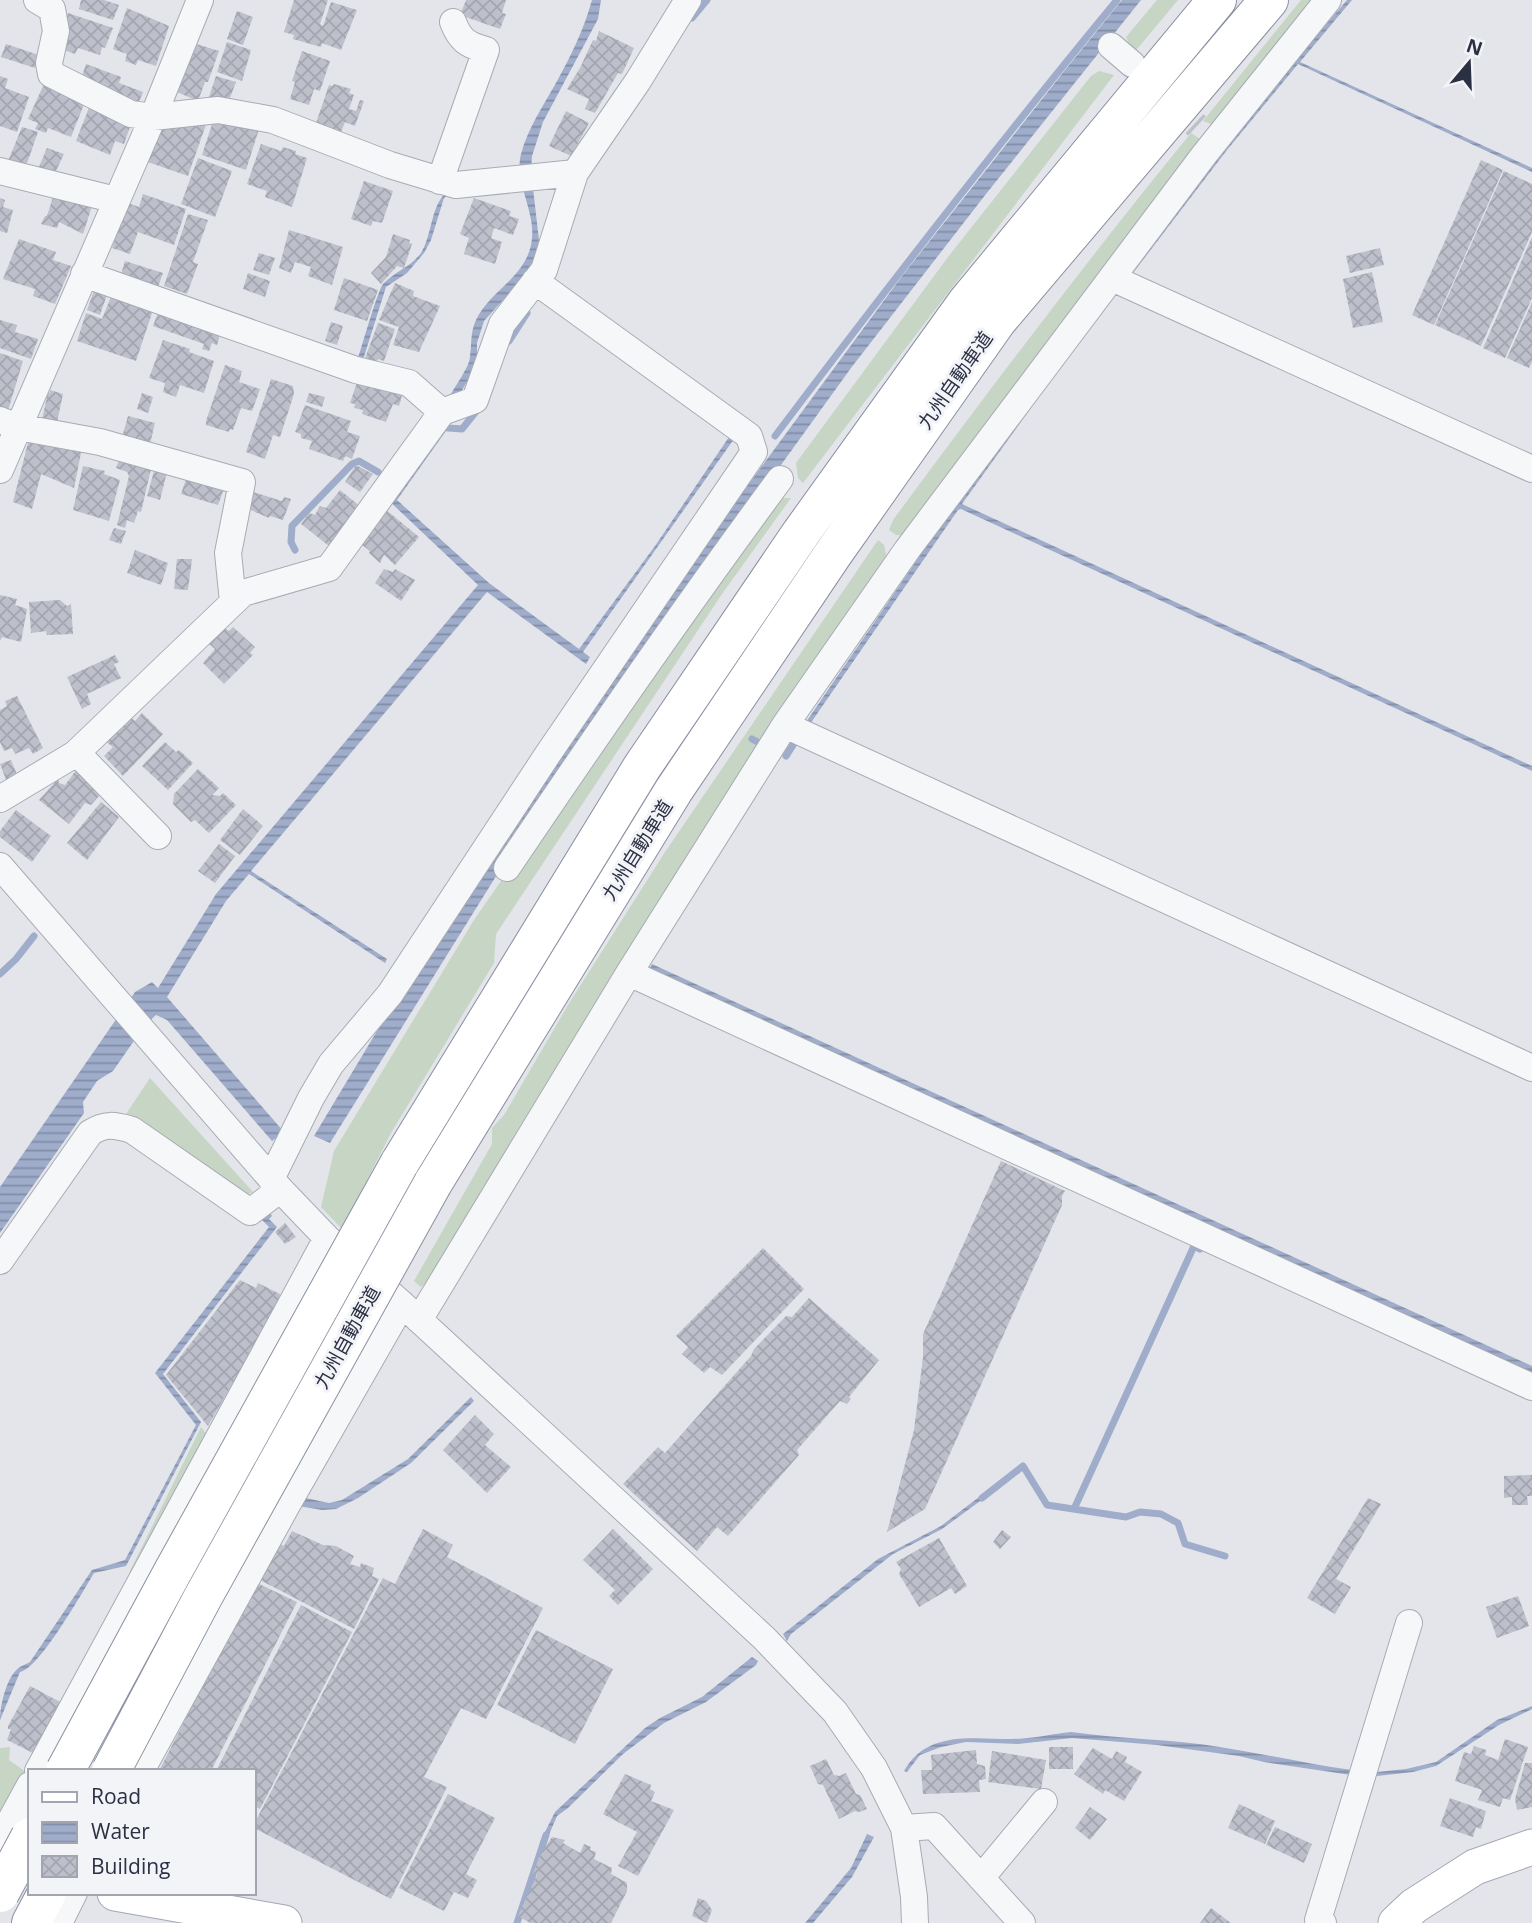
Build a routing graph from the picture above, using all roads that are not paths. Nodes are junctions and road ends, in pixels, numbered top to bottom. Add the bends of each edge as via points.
1 (37, 0) edge
2 (200, 0) edge
3 (688, 0) edge
4 (1217, 0) edge
5 (1269, 0) edge
6 (1328, 0) edge
7 (453, 22) dead end
8 (1111, 46) dead end
9 (1132, 64) dead end
10 (153, 117) junction
11 (0, 171) edge
12 (575, 173) junction
13 (440, 181) junction
14 (116, 200) junction
15 (84, 274) junction
16 (1112, 278) junction
17 (535, 281) junction
18 (442, 412) junction
19 (9, 423) edge
20 (1532, 469) edge
21 (0, 470) edge
22 (780, 479) dead end
23 (233, 602) junction
24 (785, 725) junction
25 (77, 753) junction
26 (0, 799) edge
27 (158, 836) dead end
28 (0, 866) edge
29 (508, 868) dead end
30 (629, 973) junction
31 (1532, 1068) edge
32 (271, 1188) junction
33 (327, 1238) junction
34 (0, 1261) edge
35 (411, 1312) junction
36 (1532, 1387) edge
37 (1409, 1623) dead end
38 (39, 1769) edge
39 (66, 1769) edge
40 (112, 1769) edge
41 (142, 1769) edge
42 (28, 1789) edge
43 (1044, 1802) dead end
44 (904, 1828) junction
45 (0, 1840) edge
46 (28, 1840) edge
47 (1532, 1847) edge
48 (0, 1870) edge
49 (28, 1877) edge
50 (981, 1878) junction
51 (0, 1893) edge
52 (46, 1895) edge
53 (73, 1895) edge
54 (126, 1895) edge
55 (31, 1923) edge
56 (59, 1923) edge
57 (284, 1923) edge
58 (915, 1923) edge
59 (1022, 1923) edge
60 (1323, 1923) edge
61 (1396, 1923) edge

1 - 10 street via 52,9 56,31 48,63 51,74 131,114
2 - 10 street
3 - 12 street
4 - 39 highway, 九州自動車道, bridge via 967,302 801,533 642,767 399,1164
5 - 40 highway, 九州自動車道, bridge via 996,321 674,790 433,1183
6 - 16 street via 1206,134
7 - 13 street via 469,46 486,50
8 - 9 street
10 - 13 street via 218,110 273,120
10 - 14 street
11 - 14 street
12 - 13 street via 456,185
12 - 17 street via 544,270
14 - 15 street
15 - 18 street via 356,370 409,383
15 - 19 street
16 - 20 street
16 - 24 street via 907,550
17 - 18 street via 502,324 475,400
17 - 32 street via 749,436 754,452 390,994 331,1064
18 - 23 street via 329,568 243,593
19 - 21 street
19 - 23 street via 100,442 242,482 228,552
22 - 29 street
23 - 25 street
24 - 30 street
24 - 31 street
25 - 26 street
25 - 27 street
28 - 32 street
30 - 35 street
30 - 36 street
32 - 33 street
32 - 34 street via 250,1212 132,1130 114,1124 100,1126 89,1133
33 - 35 street
33 - 38 street
35 - 41 street via 287,1505
35 - 44 street via 789,1661 851,1734
37 - 60 street via 1318,1920
42 - 45 street
43 - 50 street
44 - 50 street via 934,1826
44 - 58 street
46 - 51 highway, bridge
47 - 61 main road via 1475,1867
48 - 49 main road
50 - 59 street
52 - 55 highway
53 - 56 street
54 - 57 main road

